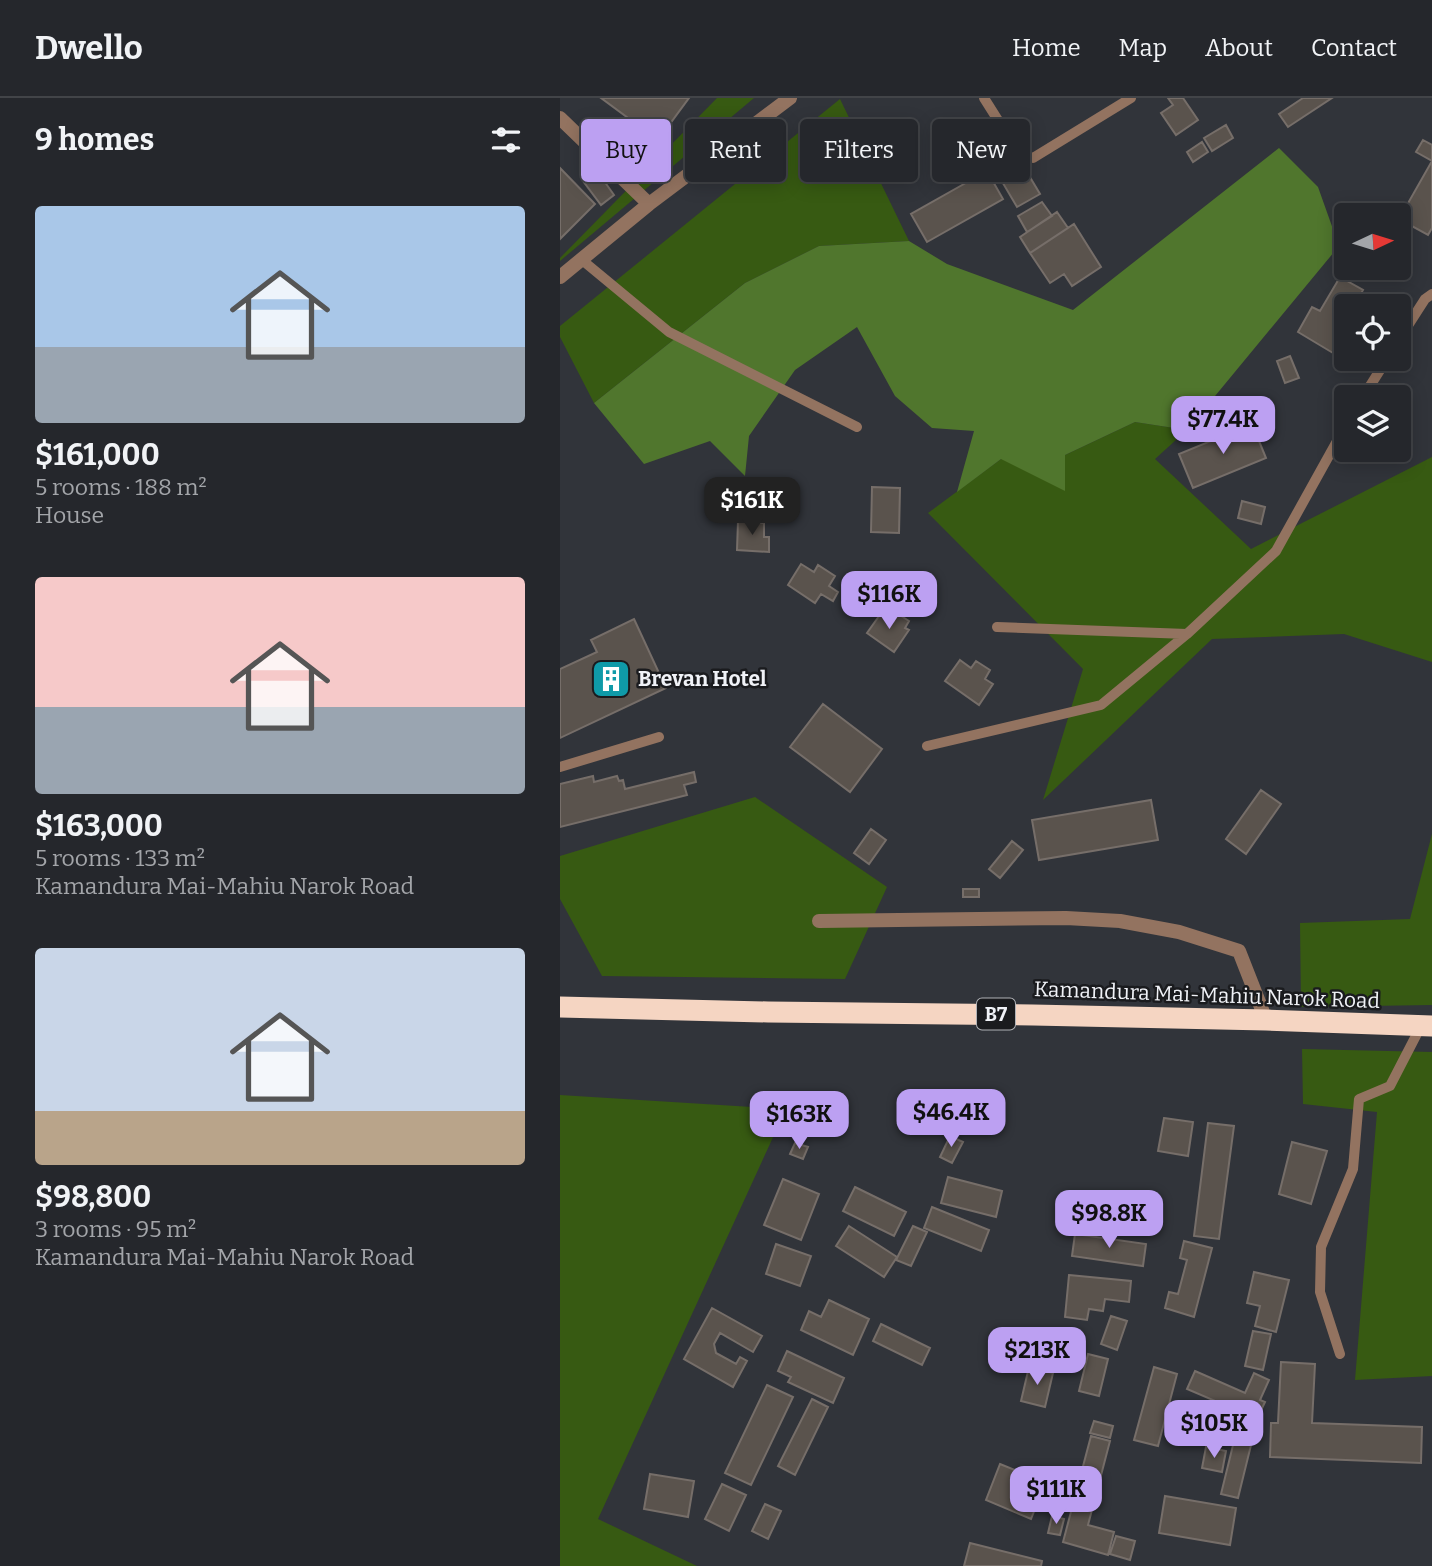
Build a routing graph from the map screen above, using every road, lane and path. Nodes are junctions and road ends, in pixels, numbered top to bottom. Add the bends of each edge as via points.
1 (790, 98) edge
2 (984, 98) edge
3 (1131, 98) edge
4 (560, 118) edge
5 (649, 204) junction
6 (582, 260) junction
7 (560, 277) edge
8 (1432, 293) edge
9 (1411, 321) edge
10 (858, 427) dead end
11 (1334, 447) edge
12 (997, 627) dead end
13 (1187, 634) junction
14 (659, 737) dead end
15 (927, 746) dead end
16 (560, 767) edge
17 (819, 921) dead end
18 (563, 1002) edge
19 (1266, 1020) junction
20 (1426, 1026) edge
21 (1340, 1354) dead end

1 - 5 street
2 - 3 lane via 1020,155 1033,158
4 - 5 street
5 - 6 street
6 - 7 street
6 - 10 lane via 669,332
8 - 9 lane
11 - 13 lane via 1276,551
12 - 13 lane
13 - 15 lane via 1101,705
14 - 16 lane
17 - 19 street via 1066,918 1120,921 1179,932 1238,951
18 - 19 highway, Kamandura Mai-Mahiu Narok Road / B7
19 - 20 highway, Kamandura Mai-Mahiu Narok Road / B7
20 - 21 lane via 1390,1086 1359,1099 1353,1169 1321,1247 1320,1292

